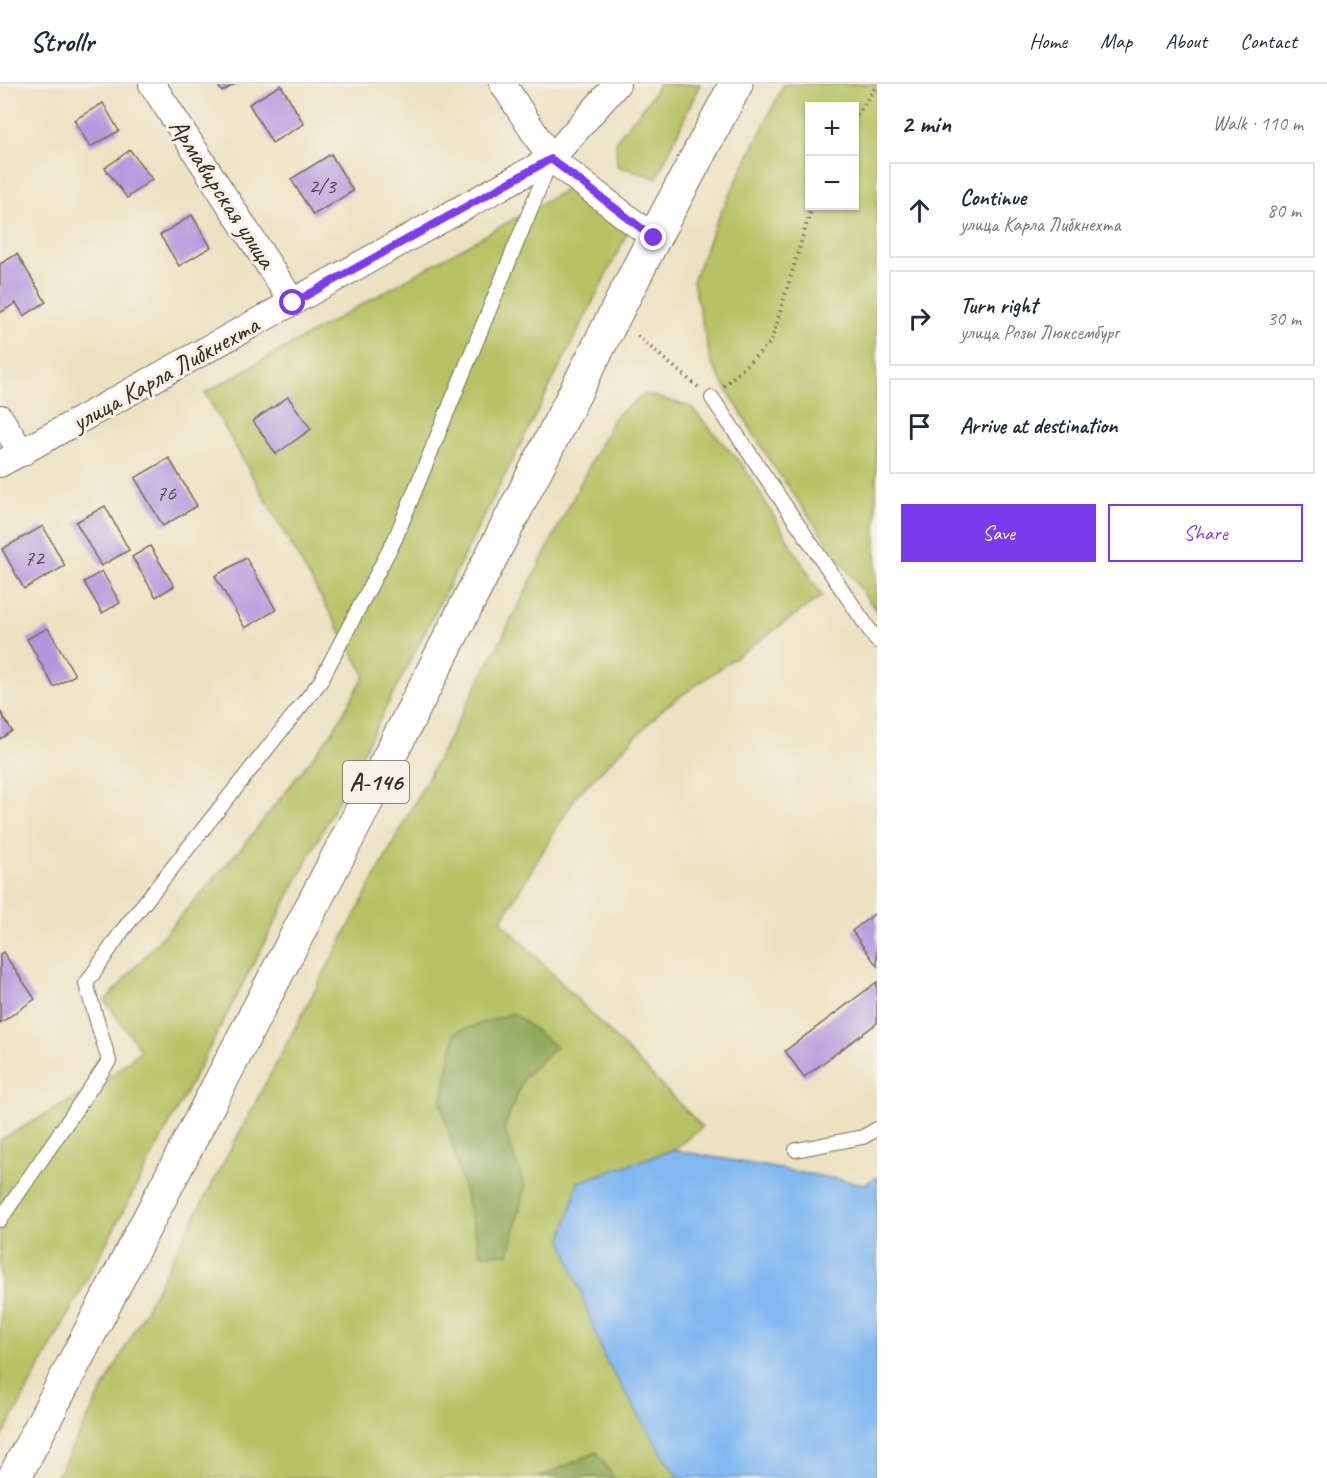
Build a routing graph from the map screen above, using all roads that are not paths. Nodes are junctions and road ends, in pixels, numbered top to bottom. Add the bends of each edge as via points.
1 (152, 84) edge
2 (503, 84) edge
3 (617, 84) edge
4 (736, 84) edge
5 (551, 159) junction
6 (654, 238) junction
7 (293, 303) junction
8 (712, 398) road end
9 (0, 418) edge
10 (11, 458) edge
11 (877, 641) edge
12 (877, 1129) edge
13 (796, 1150) dead end
14 (0, 1220) edge
15 (14, 1478) edge

1 - 7 street, Армавирская улица
2 - 5 street
3 - 5 street, улица Карла Либкнехта
4 - 6 highway, А-146
5 - 6 street
5 - 7 street, улица Карла Либкнехта
5 - 14 lane via 390,549 320,682 122,931 86,984 109,1061
6 - 15 highway, А-146
7 - 10 street, улица Карла Либкнехта
8 - 11 lane
9 - 10 street
12 - 13 lane via 863,1137

